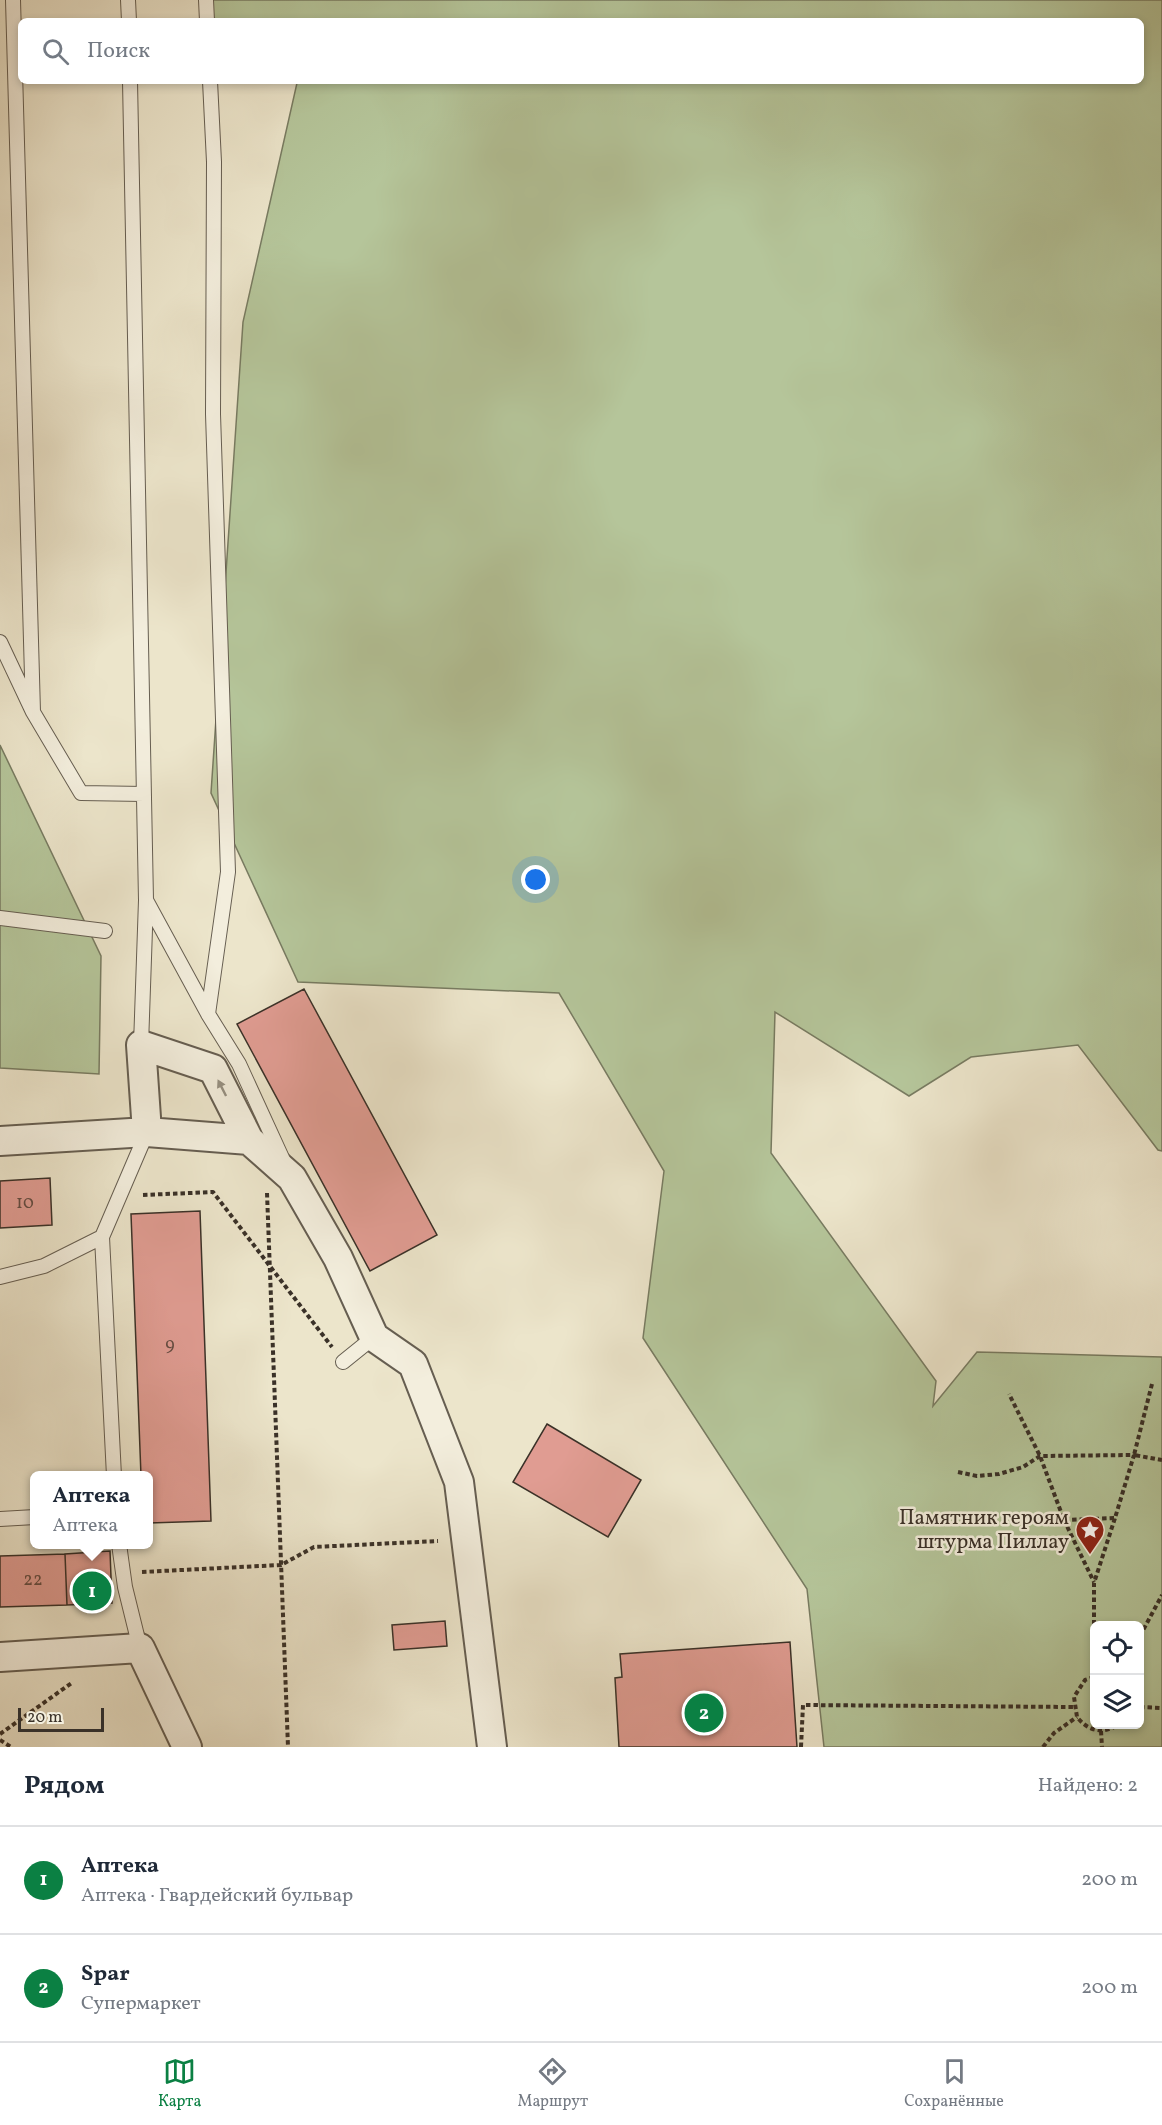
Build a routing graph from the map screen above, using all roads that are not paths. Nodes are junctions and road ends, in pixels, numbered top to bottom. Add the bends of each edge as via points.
1 (13, 0) edge
2 (128, 0) edge
3 (206, 0) edge
4 (129, 18) edge
5 (207, 18) edge
6 (130, 84) edge
7 (210, 84) edge
8 (0, 642) edge
9 (33, 712) junction
10 (144, 794) junction
11 (146, 900) junction
12 (0, 918) edge
13 (105, 931) dead end
14 (208, 1014) junction
15 (141, 1044) junction
16 (147, 1132) junction
17 (0, 1141) edge
18 (257, 1147) junction
19 (292, 1178) junction
20 (102, 1237) junction
21 (0, 1277) edge
22 (374, 1337) junction
23 (343, 1362) road end
24 (114, 1471) edge
25 (30, 1517) edge
26 (0, 1519) edge
27 (120, 1549) edge
28 (140, 1648) junction
29 (0, 1657) edge
30 (187, 1747) edge
31 (492, 1747) edge

1 - 9 lane
2 - 4 lane
3 - 5 lane
6 - 10 lane
7 - 14 lane via 214,162 213,414 228,872
8 - 9 lane
9 - 10 lane via 81,793
10 - 11 lane
11 - 14 lane
11 - 15 lane
12 - 13 lane
14 - 19 lane via 239,1064
15 - 16 street
18 -> 15 street via 213,1069
16 - 17 street
16 - 18 street
16 - 20 lane
18 - 19 street
19 - 22 street via 339,1258
20 - 21 lane via 45,1266
20 - 24 lane
22 - 23 lane
22 - 31 street via 412,1364 459,1482
25 - 26 lane
27 - 28 lane
28 - 29 street
28 - 30 street

